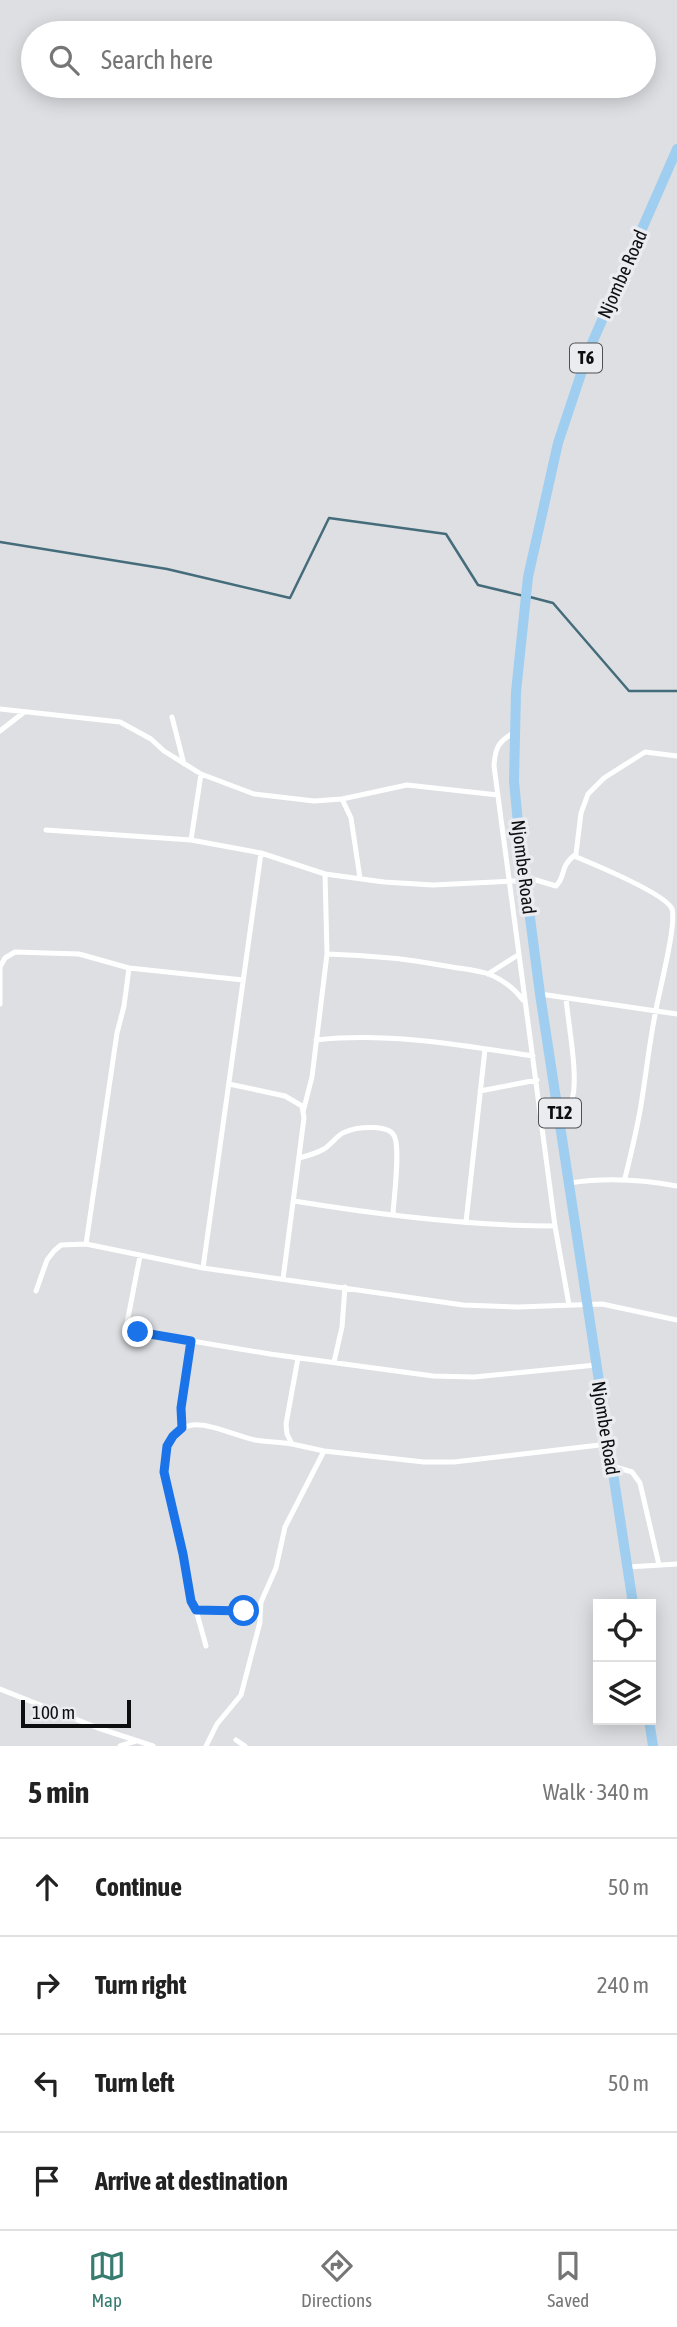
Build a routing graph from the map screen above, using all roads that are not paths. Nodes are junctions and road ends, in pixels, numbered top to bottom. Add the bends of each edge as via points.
1 (677, 149) edge
2 (523, 620) joint
3 (0, 709) edge
4 (23, 713) junction
5 (172, 717) dead end
6 (0, 731) edge
7 (515, 732) junction
8 (677, 756) edge
9 (184, 764) junction
10 (201, 774) junction
11 (498, 795) junction
12 (342, 799) junction
13 (46, 830) dead end
14 (191, 840) junction
15 (261, 853) junction
16 (574, 856) junction
17 (326, 874) junction
18 (360, 878) junction
19 (510, 882) junction
20 (526, 882) junction
21 (674, 907) edge
22 (327, 954) junction
23 (518, 955) junction
24 (129, 968) junction
25 (488, 974) junction
26 (243, 980) junction
27 (540, 994) junction
28 (566, 998) junction
29 (524, 1001) junction
30 (0, 1004) edge
31 (655, 1011) junction
32 (677, 1014) edge
33 (316, 1040) junction
34 (485, 1049) junction
35 (533, 1056) junction
36 (537, 1080) junction
37 (229, 1084) junction
38 (480, 1091) junction
39 (303, 1112) junction
40 (561, 1118) junction
41 (299, 1158) junction
42 (625, 1178) junction
43 (569, 1183) junction
44 (677, 1186) edge
45 (294, 1201) junction
46 (393, 1214) junction
47 (466, 1223) junction
48 (555, 1226) junction
49 (86, 1244) junction
50 (140, 1256) junction
51 (203, 1268) junction
52 (283, 1279) junction
53 (345, 1287) junction
54 (36, 1291) dead end
55 (586, 1304) junction
56 (569, 1305) junction
57 (677, 1320) edge
58 (191, 1341) junction
59 (298, 1357) junction
60 (334, 1362) junction
61 (596, 1365) junction
62 (182, 1428) junction
63 (292, 1444) junction
64 (608, 1444) junction
65 (324, 1451) junction
66 (612, 1466) junction
67 (677, 1564) edge
68 (659, 1565) junction
69 (628, 1567) junction
70 (632, 1599) edge
71 (196, 1610) junction
72 (260, 1617) junction
73 (206, 1646) dead end
74 (0, 1689) edge
75 (650, 1725) edge
76 (236, 1740) dead end
77 (136, 1741) junction
78 (120, 1746) edge
79 (153, 1746) edge
80 (206, 1746) edge
81 (246, 1746) edge
82 (653, 1746) edge

1 - 2 highway, Njombe Road / T6 via 613,291 558,443
2 - 7 highway, Njombe Road / T12
3 - 4 street
4 - 6 street
4 - 9 street via 120,722
5 - 9 street
7 - 11 street via 495,751
7 - 20 highway, Njombe Road / T12 via 514,781
8 - 16 street via 645,752 604,778 589,794 581,813
9 - 10 street
10 - 12 street via 254,794 314,801
10 - 14 street
11 - 12 street via 407,785
11 - 19 street
12 - 18 street via 351,818
13 - 14 street
14 - 15 street
15 - 17 street
15 - 26 street
16 - 20 street via 566,862 556,886
16 - 21 street
17 - 18 street
17 - 22 street
18 - 19 street via 421,884
19 - 20 street
19 - 23 street
20 - 27 highway, Njombe Road / T12
21 - 31 street
22 - 25 street via 412,960
22 - 33 street
23 - 25 street
23 - 29 street
24 - 26 street
24 - 30 street via 79,954 15,952 0,967
24 - 49 street
25 - 29 street via 516,990
26 - 37 street
27 - 28 street
27 - 40 highway, Njombe Road / T12
28 - 31 street
28 - 40 street via 575,1080 572,1100
29 - 35 street
31 - 32 street
31 - 42 street
33 - 34 street via 366,1037
33 - 39 street
34 - 35 street
34 - 38 street
35 - 36 street
36 - 38 street
36 - 48 street
37 - 39 street via 296,1100
37 - 51 street
38 - 47 street
39 - 41 street
40 - 43 highway, Njombe Road / T12
41 - 45 street
41 - 46 street via 322,1150 350,1130 376,1128 392,1133 396,1138
42 - 43 street
42 - 44 street
43 - 55 highway, Njombe Road / T12
45 - 46 street
45 - 52 street
46 - 47 street
47 - 48 street
48 - 56 street
49 - 50 street
49 - 54 street via 61,1245 54,1251
50 - 51 street
50 - 58 street via 128,1316 130,1329
51 - 52 street
52 - 53 street
53 - 56 street via 463,1305
53 - 60 street
55 - 56 street
55 - 57 street
55 - 61 highway, Njombe Road / T12
58 - 59 street
58 - 62 street
59 - 60 street
59 - 63 street via 286,1424
60 - 61 street via 474,1377
61 - 64 highway, Njombe Road / T12
62 - 63 street via 202,1425
62 - 71 street via 167,1446 164,1472
63 - 65 street
64 - 65 street via 454,1462
64 - 66 highway, Njombe Road / T12
65 - 72 street via 285,1527
66 - 68 street via 632,1472 640,1483
66 - 69 highway, Njombe Road / T12
67 - 68 street
68 - 69 street
69 - 70 highway, Njombe Road / T12
71 - 72 street via 251,1611
71 - 73 street
72 - 80 street via 241,1695 216,1724
74 - 77 street
75 - 82 highway
76 - 81 street
77 - 78 street
77 - 79 street

